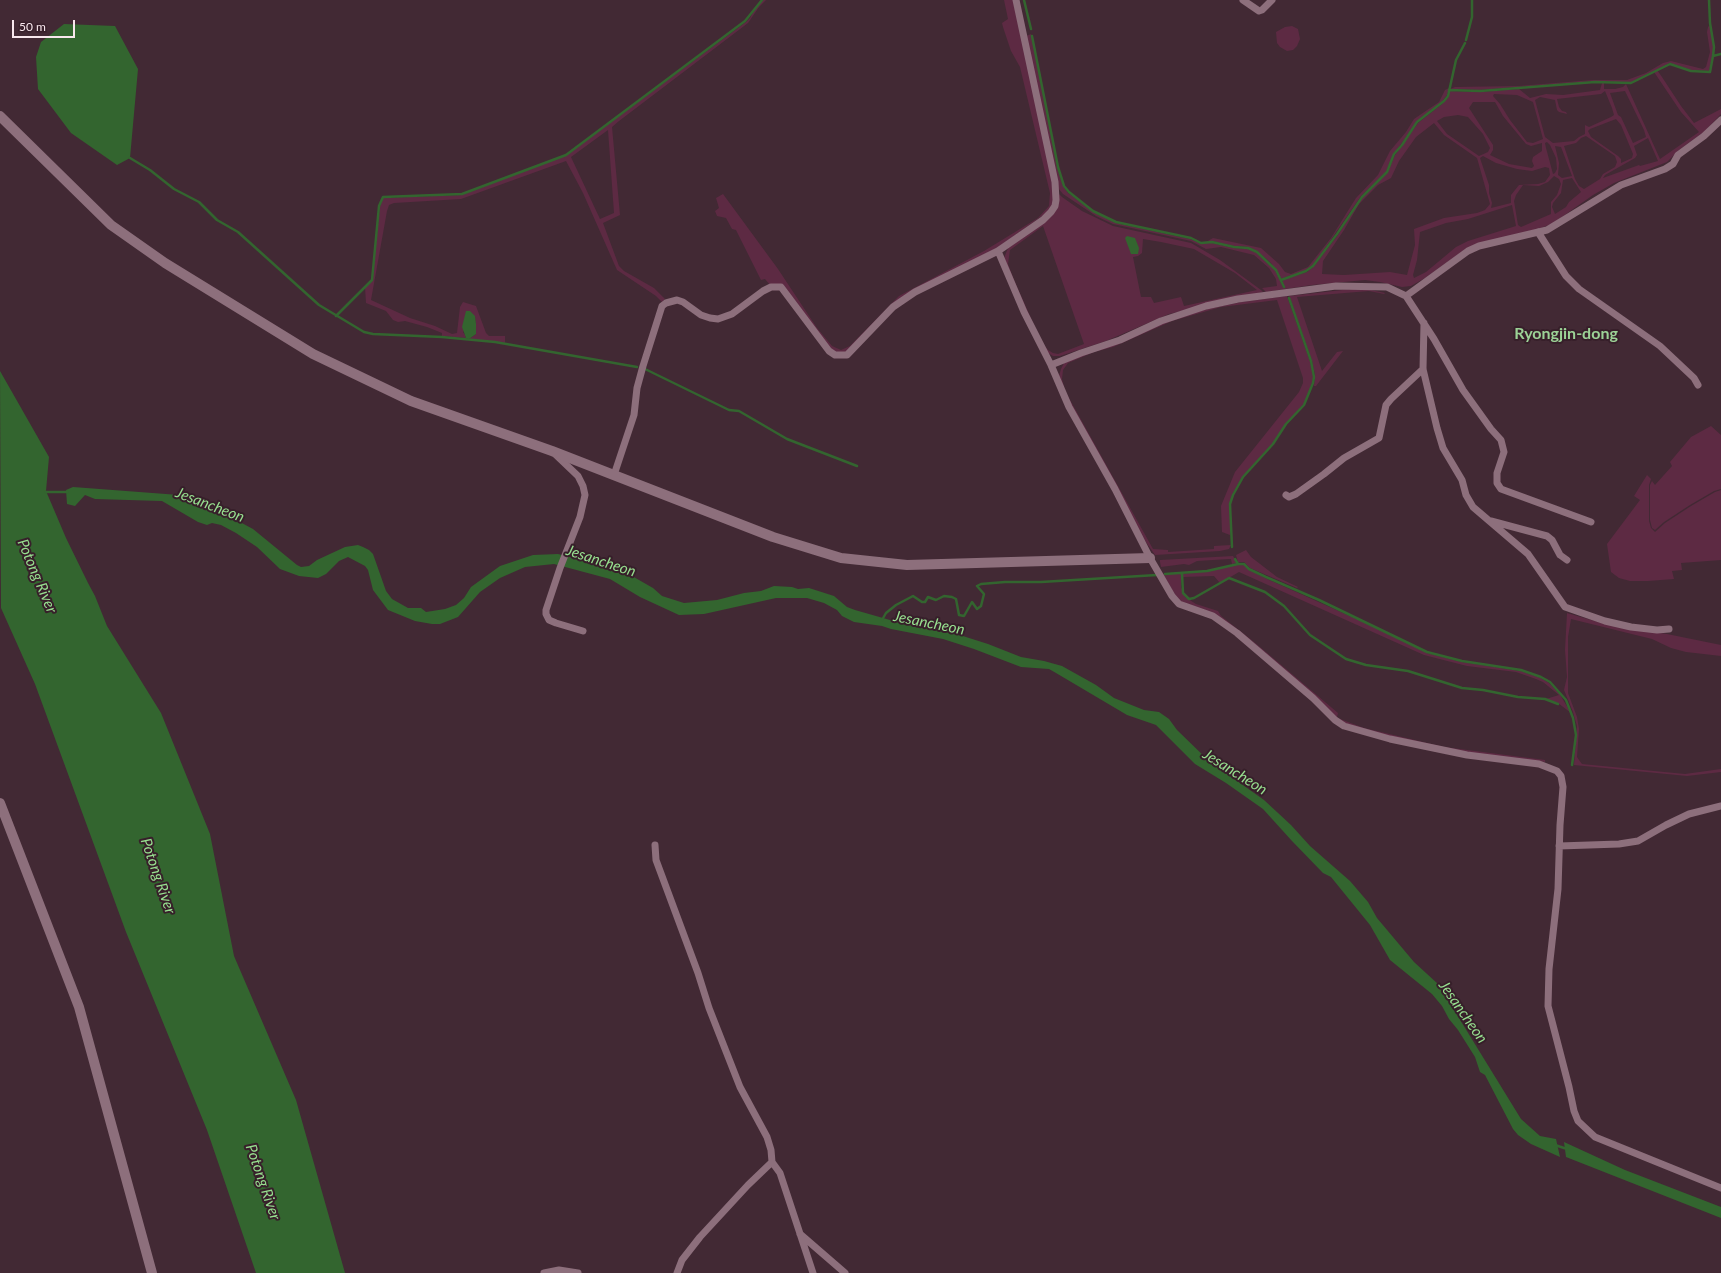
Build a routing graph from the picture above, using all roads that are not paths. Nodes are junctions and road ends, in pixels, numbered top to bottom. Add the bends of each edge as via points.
1 (1016, 0) edge
2 (1243, 0) edge
3 (1272, 0) edge
4 (0, 116) edge
5 (1721, 120) edge
6 (1538, 232) junction
7 (998, 251) junction
8 (1406, 296) junction
9 (1424, 323) junction
10 (1051, 365) junction
11 (1423, 369) junction
12 (1698, 385) dead end
13 (552, 451) junction
14 (614, 475) junction
15 (1286, 495) dead end
16 (1490, 521) junction
17 (1591, 522) dead end
18 (1150, 558) junction
19 (1567, 560) dead end
20 (1669, 629) dead end
21 (584, 631) dead end
22 (0, 802) edge
23 (1721, 806) edge
24 (655, 845) dead end
25 (1559, 846) junction
26 (772, 1162) junction
27 (1721, 1188) edge
28 (800, 1233) junction
29 (152, 1273) edge
30 (544, 1273) edge
31 (578, 1273) edge
32 (677, 1273) edge
33 (813, 1273) edge
34 (846, 1273) edge

1 - 7 street via 1055,182 1056,200 1055,206 1044,220
2 - 3 street via 1259,11
4 - 13 street via 111,225 165,262 313,354 410,401
5 - 6 street via 1665,169 1621,184 1554,226
6 - 8 street via 1468,251
6 - 12 street via 1566,276 1579,289 1660,346 1694,378
7 - 10 street via 1024,312
7 - 14 street via 915,292 893,307 852,352 842,356 829,351 781,287 771,287 763,291 732,314 718,319 701,315 677,300 666,303 662,306 643,366 634,415
8 - 9 street
8 - 10 street via 1387,287 1336,286 1238,299 1180,313 1120,340 1081,352
9 - 11 street
9 - 17 street via 1463,390 1490,429 1501,440 1504,452 1497,473 1497,482 1501,489
10 - 18 street via 1069,406
11 - 15 street via 1386,405 1379,438 1344,458 1296,494 1289,497
11 - 16 street via 1443,448 1462,480 1473,507
13 - 14 street
13 - 21 street via 578,476 585,495 580,517 560,568 546,614 549,620
14 - 18 street via 773,537 841,558 907,565
16 - 19 street via 1547,536 1560,555
16 - 20 street via 1528,554 1565,607 1631,627
18 - 25 street via 1179,604 1212,616 1237,633 1344,726 1390,739 1467,755 1539,764 1557,771 1563,787
22 - 29 street via 79,1007
23 - 25 street via 1689,814 1638,841
24 - 26 street via 656,860 709,1008 740,1087 767,1137
25 - 27 street via 1557,910 1549,968 1548,1006 1578,1121 1595,1137
26 - 28 street via 780,1173
26 - 32 street via 700,1237 682,1260
28 - 33 street
28 - 34 street
30 - 31 street via 560,1270

